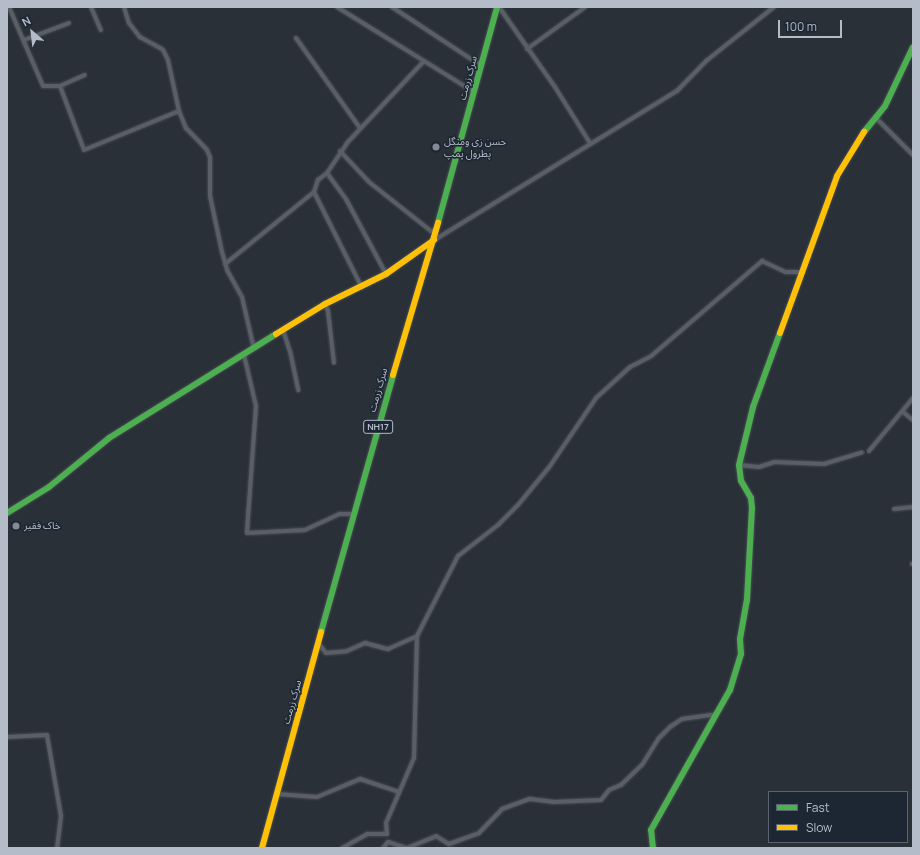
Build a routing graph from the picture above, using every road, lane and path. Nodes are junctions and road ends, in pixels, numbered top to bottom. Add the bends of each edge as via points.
1 (9, 7) edge
2 (91, 7) edge
3 (124, 7) edge
4 (337, 7) edge
5 (392, 7) edge
6 (498, 7) edge
7 (585, 7) edge
8 (774, 7) edge
9 (69, 23) dead end
10 (101, 30) dead end
11 (296, 38) dead end
12 (24, 40) junction
13 (913, 47) edge
14 (527, 49) junction
15 (424, 61) junction
16 (482, 64) junction
17 (85, 74) dead end
18 (60, 86) junction
19 (474, 93) junction
20 (179, 111) junction
21 (876, 118) junction
22 (360, 128) junction
23 (590, 143) junction
24 (340, 151) junction
25 (913, 155) edge
26 (327, 173) junction
27 (314, 192) junction
28 (436, 230) junction
29 (434, 240) junction
30 (225, 264) junction
31 (802, 272) junction
32 (386, 274) junction
33 (362, 288) junction
34 (325, 304) junction
35 (282, 330) junction
36 (254, 349) junction
37 (244, 355) junction
38 (334, 363) dead end
39 (298, 390) dead end
40 (913, 398) edge
41 (903, 412) junction
42 (913, 420) edge
43 (869, 451) tunnel mouth
44 (861, 453) tunnel mouth
45 (739, 465) junction
46 (913, 507) edge
47 (894, 509) dead end
48 (7, 513) edge
49 (354, 514) junction
50 (417, 636) junction
51 (319, 644) junction
52 (717, 714) junction
53 (7, 737) edge
54 (399, 792) junction
55 (277, 794) junction
56 (386, 835) junction
57 (388, 842) junction
58 (57, 848) edge
59 (262, 848) edge
60 (342, 848) edge
61 (383, 848) edge
62 (652, 848) edge

1 - 12 street
2 - 10 street
3 - 20 street via 129,23 140,37 163,50 168,60
4 - 15 street
5 - 16 street
6 - 14 street
6 - 16 main road, سرک زرمت / NH17
7 - 14 street
8 - 23 street via 706,61 677,91
9 - 12 street
11 - 22 street
12 - 18 street via 43,86
13 - 21 main road via 904,71
14 - 23 street
15 - 19 street
15 - 22 street
16 - 19 main road, سرک زرمت / NH17
17 - 18 street
18 - 20 street via 84,150
19 - 28 main road, سرک زرمت / NH17
20 - 30 street via 186,128 207,150 210,157 210,196
21 - 25 street
21 - 31 main road via 857,141 837,176
22 - 24 street
23 - 29 street
24 - 26 street
24 - 28 street via 369,182 431,231
26 - 27 street via 318,180
26 - 32 street via 346,199
27 - 30 street
27 - 33 street
28 - 29 main road, سرک زرمت / NH17
29 - 32 main road
29 - 49 main road, سرک زرمت / NH17
30 - 36 street via 242,297
31 - 45 main road via 753,407
31 - 50 street via 786,272 762,261 650,356 630,367 596,398 534,486 498,525 458,556
32 - 33 main road
33 - 34 main road
34 - 35 main road
34 - 38 street
35 - 36 main road
35 - 39 street via 290,351
36 - 37 main road
37 - 48 main road via 109,438 49,487
37 - 49 street via 256,406 247,533 305,530 340,514
40 - 41 street
41 - 42 street
41 - 43 street
44 - 45 street via 824,464 774,462 759,467
45 - 52 main road via 741,481 751,498 752,508 747,600 740,640 741,654 730,690
46 - 47 street
49 - 51 main road, سرک زرمت / NH17
50 - 51 street via 388,649 365,643 347,652 326,653
50 - 54 street via 414,758
51 - 55 main road, سرک زرمت / NH17
52 - 57 street via 682,719 670,727 658,739 642,765 621,785 609,790 602,800 553,802 530,799 502,809 479,833 449,844 436,836 407,848
52 - 62 main road via 651,830
53 - 58 street via 47,735 61,816
54 - 55 street via 360,779 317,797
54 - 56 street via 386,823
55 - 59 main road, سرک زرمت / NH17
56 - 57 street
56 - 60 street via 367,834
57 - 61 street

